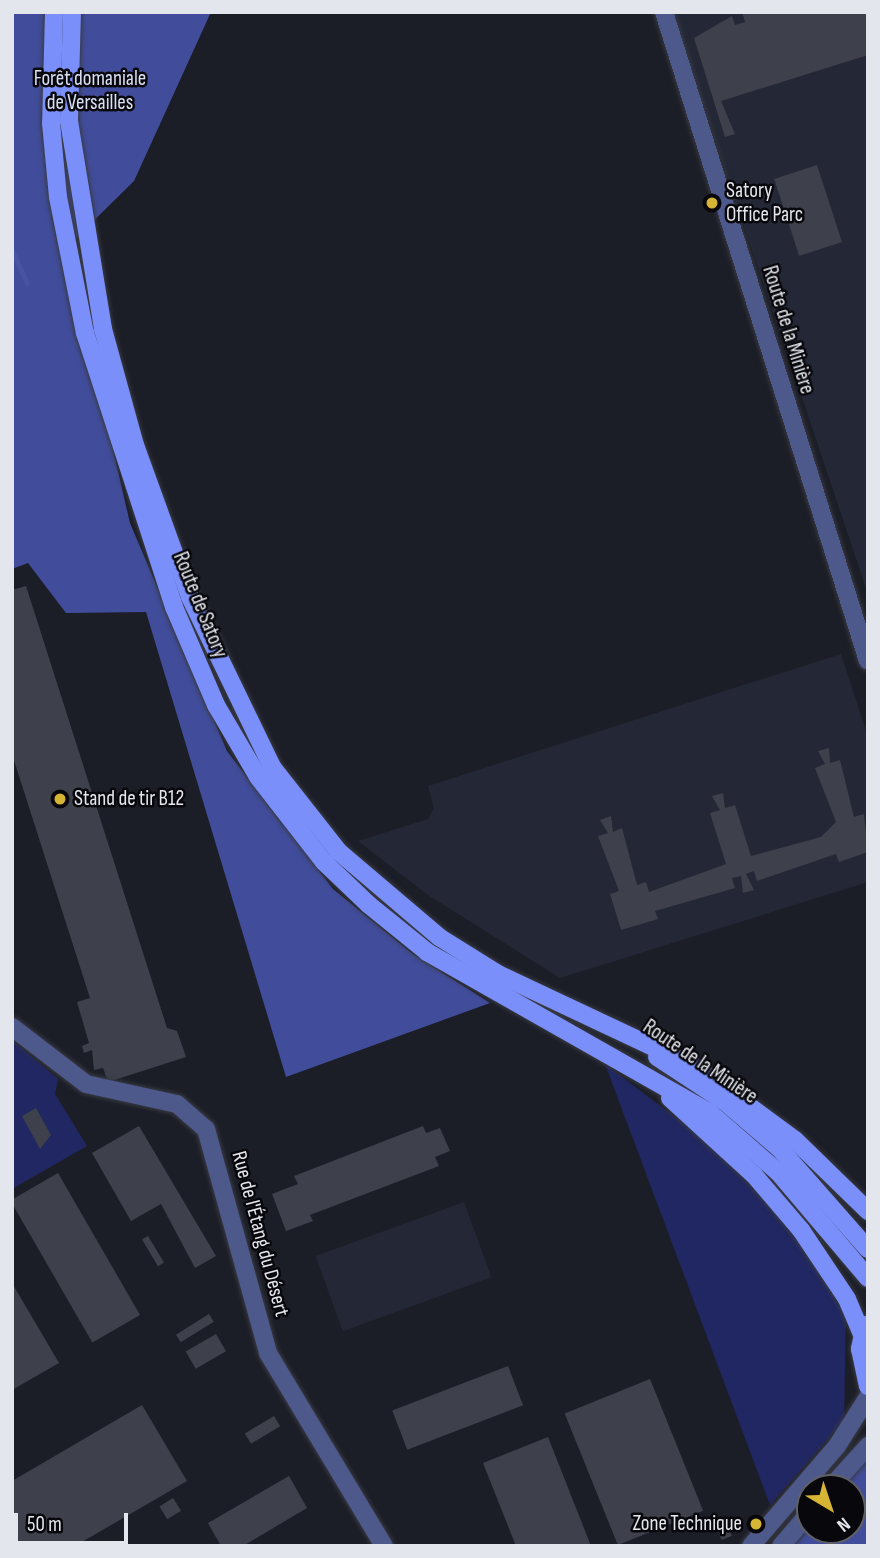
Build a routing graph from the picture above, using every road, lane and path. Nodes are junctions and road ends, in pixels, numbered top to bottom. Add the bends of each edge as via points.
1 (54, 12) edge
2 (72, 12) edge
3 (664, 12) edge
4 (868, 661) edge
5 (583, 1014) junction
6 (12, 1027) edge
7 (597, 1044) junction
8 (868, 1211) edge
9 (868, 1249) edge
10 (868, 1278) edge
11 (865, 1325) edge
12 (868, 1386) edge
13 (868, 1397) edge
14 (868, 1446) edge
15 (843, 1474) edge
16 (796, 1528) edge
17 (384, 1546) edge
18 (751, 1546) edge
19 (781, 1546) edge

1 - 7 main road, Route de Satory via 51,123 58,197 85,333 129,480 216,705 289,821 369,905 427,952
2 - 5 main road, Route de Satory via 69,121 103,329 135,445 233,696 301,810 381,891 498,974
3 - 4 street, Route de la Minière
5 - 8 main road via 651,1042 750,1103
5 - 9 main road, Route de la Minière via 724,1101 780,1149
6 - 17 street, Rue de l'Étang du Désert via 86,1084 177,1104 206,1129 268,1353
7 - 10 main road, Route de la Minière via 689,1097 747,1143 812,1208
7 - 11 main road via 680,1105 754,1175
11 - 12 main road
13 - 18 street via 837,1446
14 - 15 street
16 - 19 street

